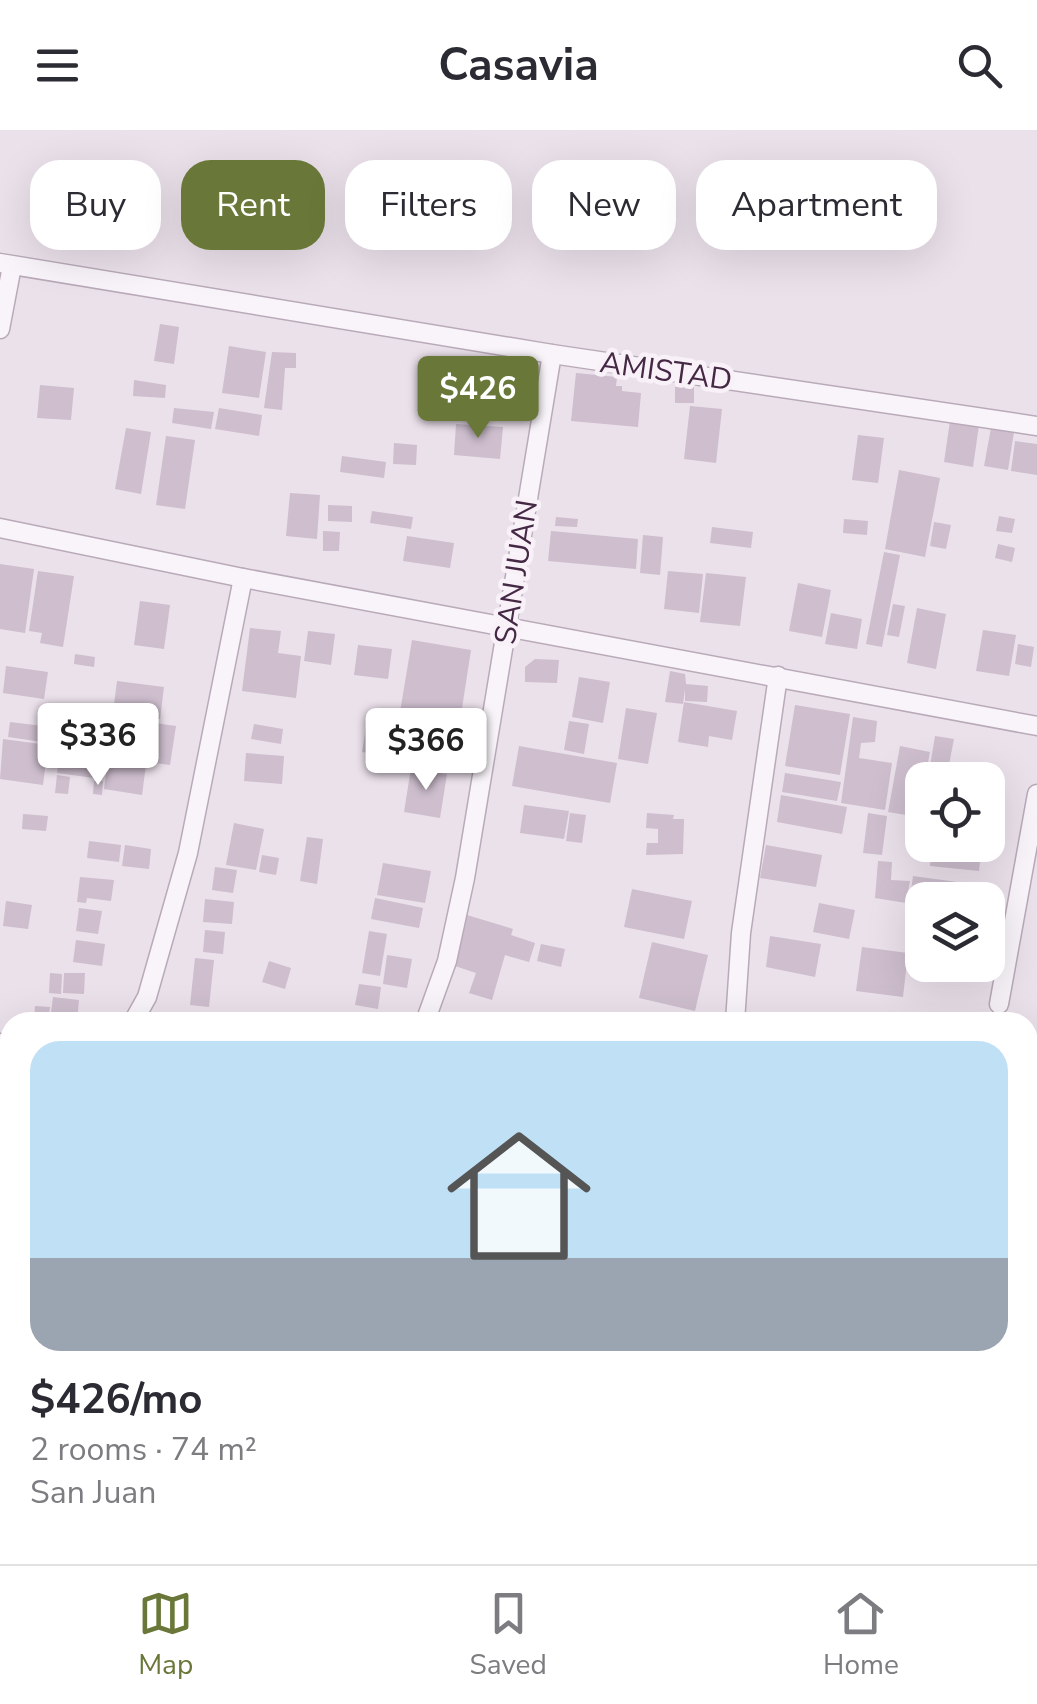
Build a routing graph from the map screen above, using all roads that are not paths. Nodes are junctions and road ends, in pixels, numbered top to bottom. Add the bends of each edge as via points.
1 (6, 265) edge
2 (0, 329) edge
3 (552, 354) junction
4 (1037, 426) edge
5 (0, 528) edge
6 (243, 578) junction
7 (507, 626) junction
8 (778, 676) junction
9 (1037, 726) edge
10 (1037, 794) edge
11 (999, 1004) dead end
12 (138, 1012) edge
13 (428, 1012) edge
14 (736, 1012) edge

1 - 2 street
1 - 3 street, AMISTAD
3 - 4 street, AMISTAD
3 - 7 street, SAN JUAN
5 - 6 street
6 - 7 street
6 - 12 street via 188,853
7 - 8 street
7 - 13 street, SAN JUAN via 465,878
8 - 9 street
8 - 14 street
10 - 11 street

